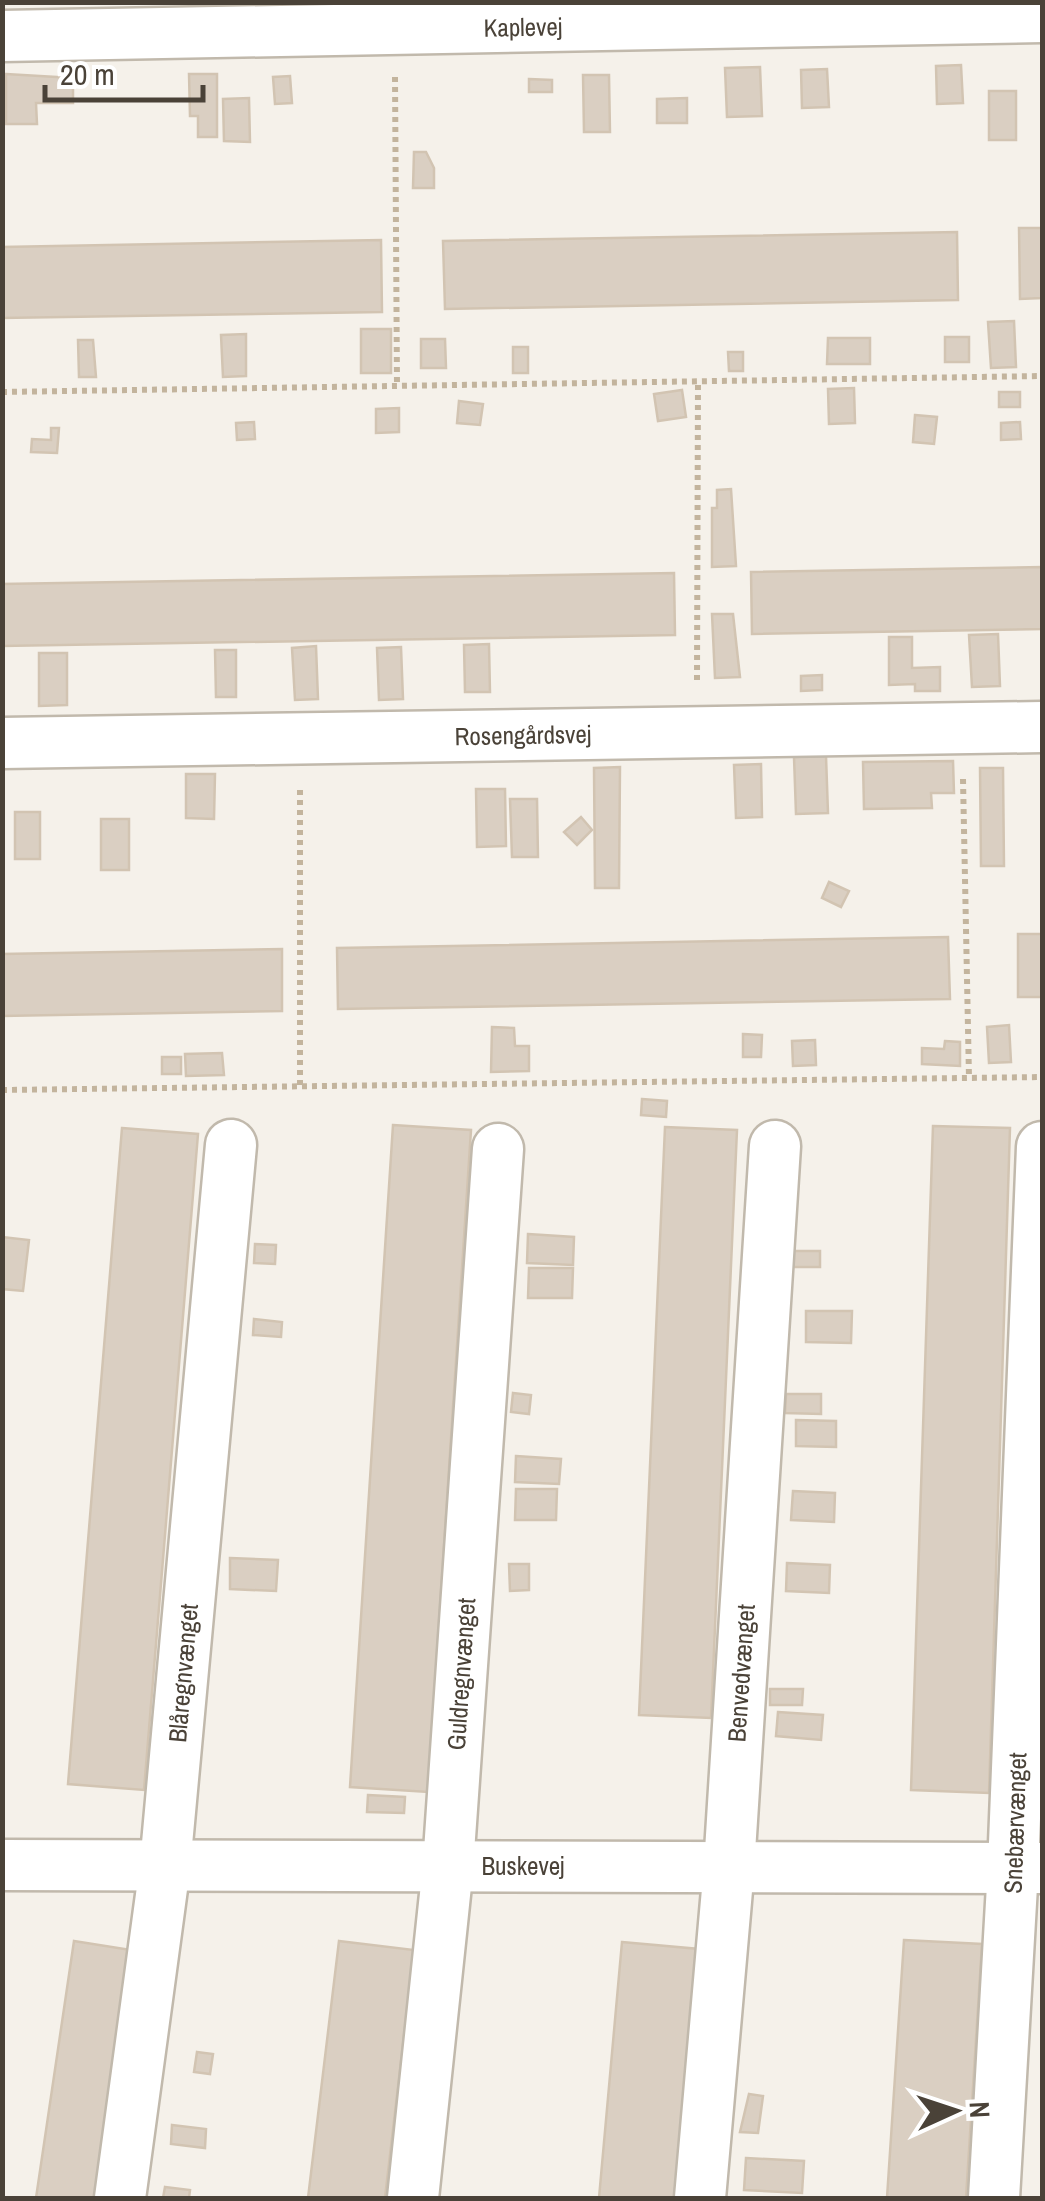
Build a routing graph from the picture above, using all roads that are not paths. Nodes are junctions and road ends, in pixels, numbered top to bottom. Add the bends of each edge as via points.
1 (1042, 17) edge
2 (2, 36) edge
3 (1042, 727) edge
4 (2, 744) edge
5 (231, 1146) dead end
6 (775, 1146) dead end
7 (1042, 1147) edge
8 (498, 1148) dead end
9 (2, 1865) edge
10 (166, 1866) junction
11 (448, 1866) junction
12 (729, 1867) junction
13 (1028, 1868) edge
14 (120, 2198) edge
15 (413, 2198) edge
16 (700, 2198) edge
17 (994, 2198) edge

1 - 2 street, Kaplevej
3 - 4 street, Rosengårdsvej
5 - 10 street, Blåregnvænget
6 - 12 street, Benvedvænget
7 - 13 street, Snebærvænget
8 - 11 street, Guldregnvænget
9 - 10 street, Buskevej
10 - 11 street, Buskevej
10 - 14 street, Blåregnvænget
11 - 12 street, Buskevej
11 - 15 street, Guldregnvænget
12 - 13 street, Buskevej
12 - 16 street, Benvedvænget
13 - 17 street, Snebærvænget

